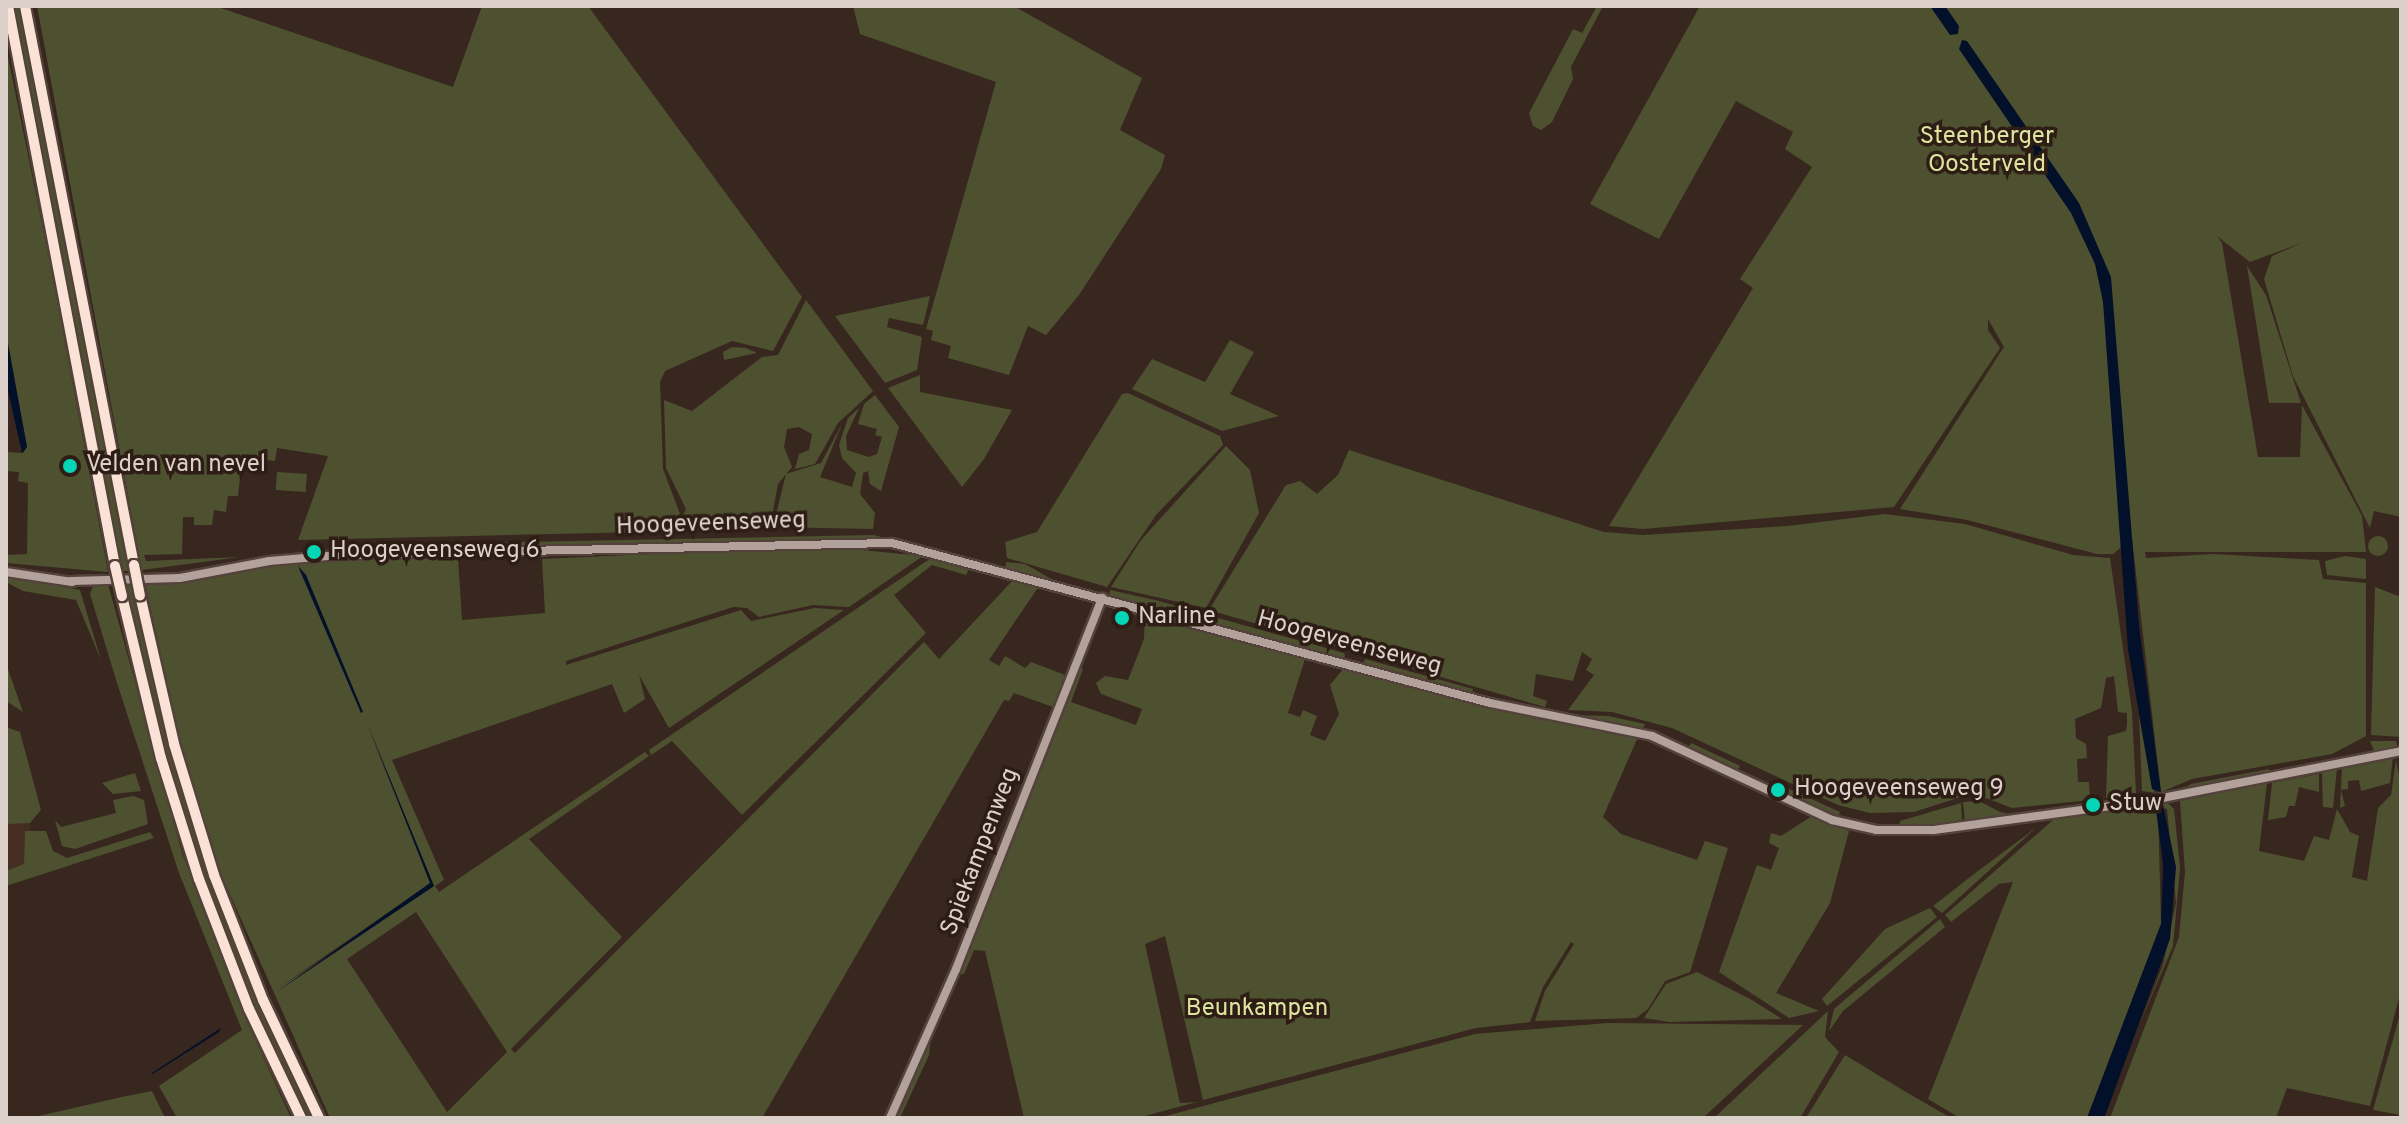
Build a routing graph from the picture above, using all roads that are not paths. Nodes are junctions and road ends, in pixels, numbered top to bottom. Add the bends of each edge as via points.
1 (8, 6) edge
2 (25, 8) edge
3 (6, 572) edge
4 (1102, 598) junction
5 (2401, 751) edge
6 (301, 1118) edge
7 (319, 1118) edge
8 (890, 1118) edge

1 - 6 highway, bridge via 115,566 161,758 199,879 249,1009
2 - 7 highway, bridge via 140,595 177,755 214,875 273,1022
3 - 4 main road, Hoogeveenseweg via 110,581 180,578 294,557 860,541 917,548
4 - 5 main road, Hoogeveenseweg via 1490,703 1652,736 1822,816 1863,828 1934,830 2043,816
4 - 8 main road, Spiekampenweg via 956,969

